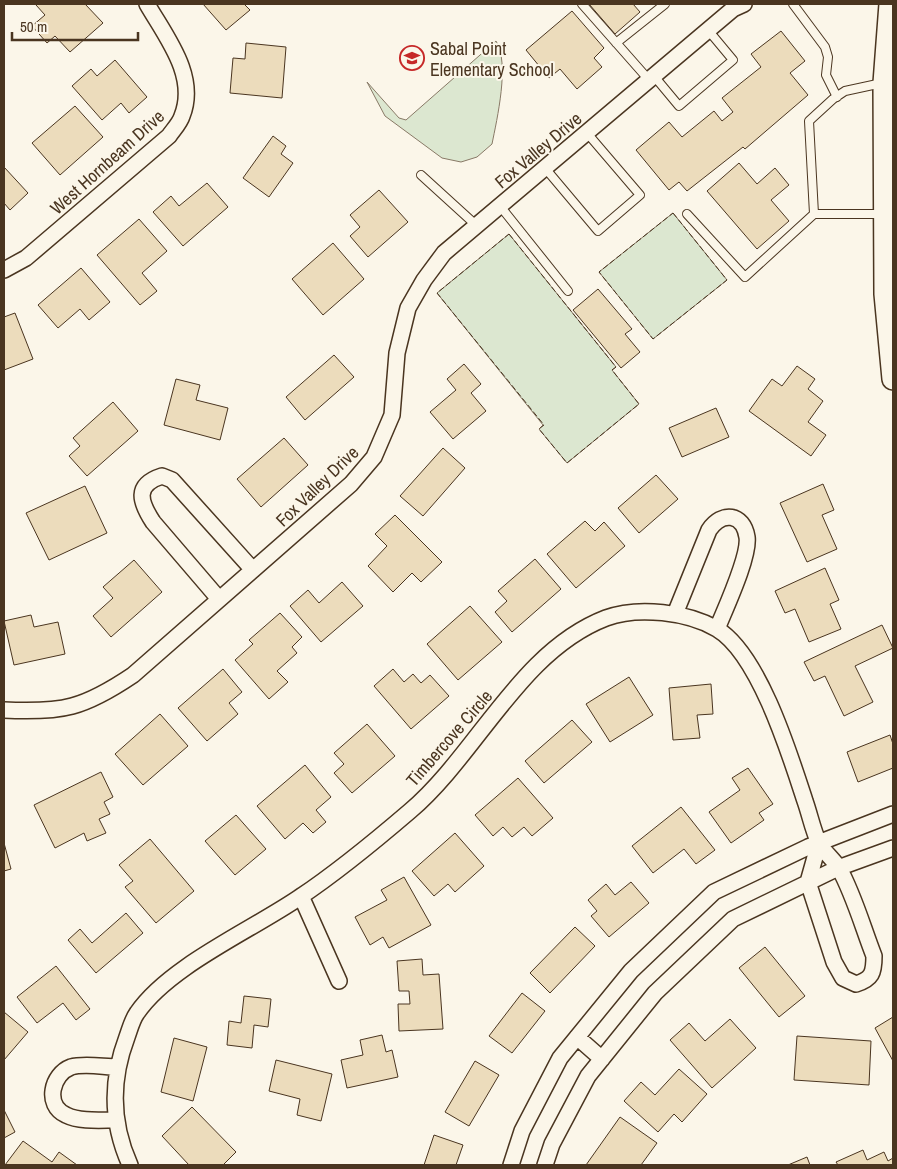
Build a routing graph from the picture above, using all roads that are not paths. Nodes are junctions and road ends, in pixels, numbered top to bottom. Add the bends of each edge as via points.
1 (147, 4) edge
2 (582, 4) edge
3 (665, 4) edge
4 (744, 4) edge
5 (793, 4) edge
6 (890, 4) edge
7 (708, 30) junction
8 (616, 43) junction
9 (651, 78) junction
10 (884, 83) junction
11 (836, 96) junction
12 (587, 132) junction
13 (545, 168) junction
14 (421, 175) dead end
15 (500, 206) junction
16 (688, 214) dead end
17 (814, 214) junction
18 (884, 214) junction
19 (477, 226) junction
20 (4, 270) edge
21 (568, 291) dead end
22 (893, 379) edge
23 (253, 570) junction
24 (220, 599) junction
25 (675, 614) junction
26 (717, 629) junction
27 (4, 710) edge
28 (893, 814) edge
29 (819, 843) junction
30 (893, 848) edge
31 (838, 868) junction
32 (808, 882) junction
33 (301, 896) junction
34 (339, 981) dead end
35 (577, 1037) junction
36 (602, 1058) junction
37 (118, 1067) junction
38 (116, 1120) junction
39 (130, 1165) edge
40 (511, 1165) edge
41 (545, 1165) edge

1 - 20 street, West Hornbeam Drive via 174,50 185,78 187,100 182,118 169,136 55,234 26,258
2 - 8 lane
3 - 8 lane
4 - 7 street, Fox Valley Drive
5 - 11 lane via 825,47 828,57 826,75
6 - 10 main road
7 - 9 street, Fox Valley Drive
7 - 9 lane via 733,60 679,106
8 - 9 lane
9 - 12 street, Fox Valley Drive
10 - 11 lane
10 - 18 main road
11 - 17 lane via 809,121
12 - 13 street, Fox Valley Drive
12 - 13 lane via 640,195 598,231
13 - 15 street, Fox Valley Drive
14 - 19 lane
15 - 19 street, Fox Valley Drive
15 - 21 lane
16 - 17 lane via 744,277
17 - 18 lane
18 - 22 main road via 884,294
19 - 23 street, Fox Valley Drive via 444,253 408,308 397,353 392,415 374,457 351,484
23 - 24 street, Fox Valley Drive
23 - 24 street via 172,480 162,476 151,479 141,496 144,508
24 - 27 street, Fox Valley Drive via 133,675 101,696 76,706 33,711
25 - 26 street, Timbercove Circle
25 - 26 street via 709,530 716,520 725,516 734,518 743,526 747,538 745,557
25 - 33 street, Timbercove Circle via 640,612 608,617 574,634 533,668 454,766 413,808
26 - 29 street, Timbercove Circle via 735,644 770,708
28 - 29 street
29 - 31 street, Timbercove Circle
29 - 32 street
29 - 35 street via 714,892 631,970
30 - 31 street
31 - 32 street
31 - 32 street, Timbercove Circle via 874,956 874,972 867,980 856,984 844,978 834,962
32 - 36 street via 733,919 655,993
33 - 34 street
33 - 37 street, Timbercove Circle via 165,981 135,1015
35 - 36 street
35 - 40 street via 560,1058 526,1123
36 - 41 street via 588,1076 552,1144
37 - 38 street, Timbercove Circle
37 - 38 street via 73,1066 59,1074 52,1096 57,1108 65,1115
38 - 39 street, Timbercove Circle

